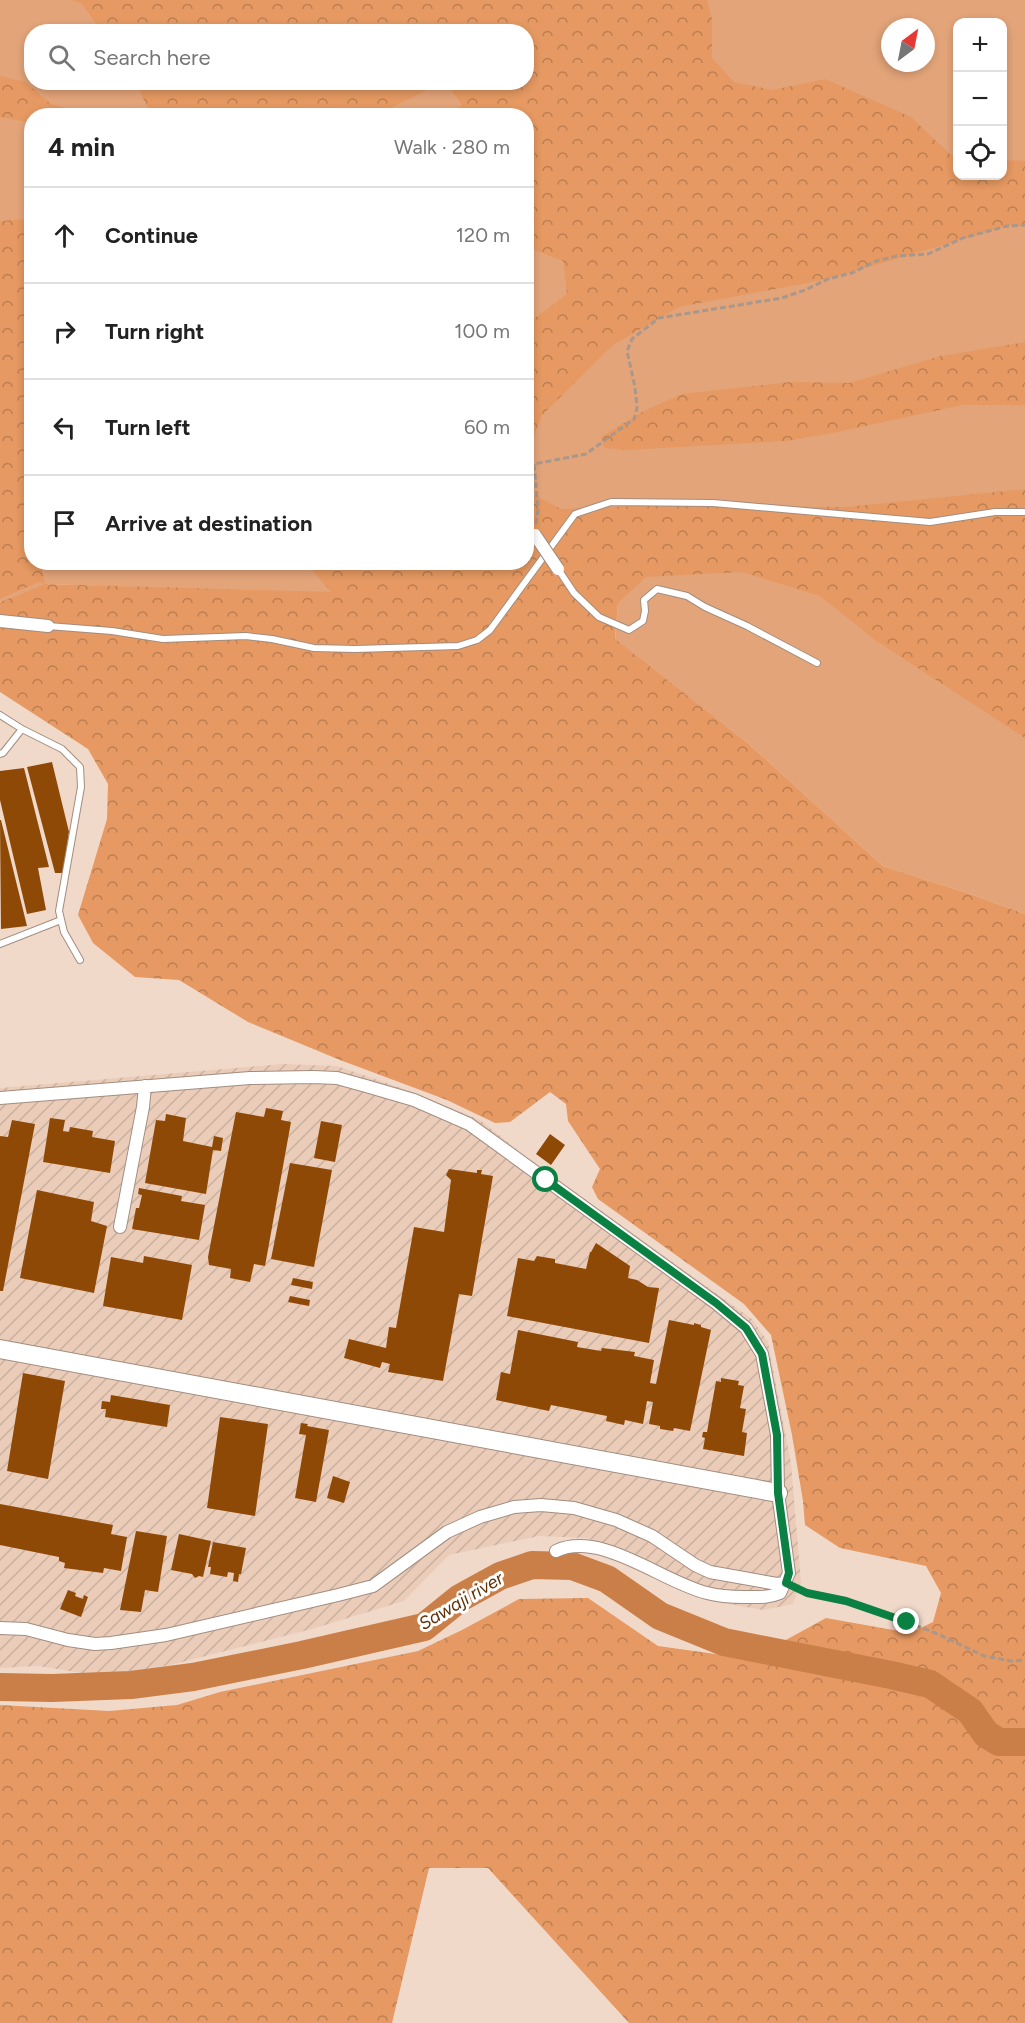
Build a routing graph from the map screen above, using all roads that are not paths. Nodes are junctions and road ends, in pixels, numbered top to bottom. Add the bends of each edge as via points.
1 (1025, 512) edge
2 (535, 535) road end
3 (534, 569) edge
4 (533, 570) edge
5 (558, 570) joint
6 (0, 621) edge
7 (48, 626) joint
8 (817, 663) dead end
9 (0, 715) edge
10 (22, 729) junction
11 (0, 754) edge
12 (61, 920) junction
13 (0, 944) edge
14 (80, 960) dead end
15 (145, 1086) junction
16 (0, 1098) edge
17 (120, 1227) dead end
18 (0, 1349) edge
19 (778, 1493) junction
20 (556, 1551) dead end
21 (786, 1583) junction
22 (0, 1628) edge

1 - 3 lane via 995,512 930,522 713,503 611,502 574,514
2 - 5 street, bridge
4 - 7 lane via 490,630 477,640 458,646 334,649 246,636 163,639
5 - 8 lane via 574,593 599,617 629,630 643,621 644,600 657,589 687,596
6 - 7 street
9 - 10 lane
10 - 11 lane
10 - 12 lane via 62,749 80,767 81,787 59,910
12 - 13 lane
12 - 14 lane
15 - 16 street
15 - 17 street
15 - 19 street via 250,1078 337,1078 414,1100 469,1124 746,1328 762,1354 777,1435
18 - 19 street
19 - 21 street via 789,1573
20 - 21 street via 566,1546 591,1546 707,1594 770,1597 780,1593
21 - 22 street via 710,1572 652,1536 616,1520 542,1504 480,1516 447,1532 373,1586 338,1596 166,1635 111,1643 95,1644 26,1629

